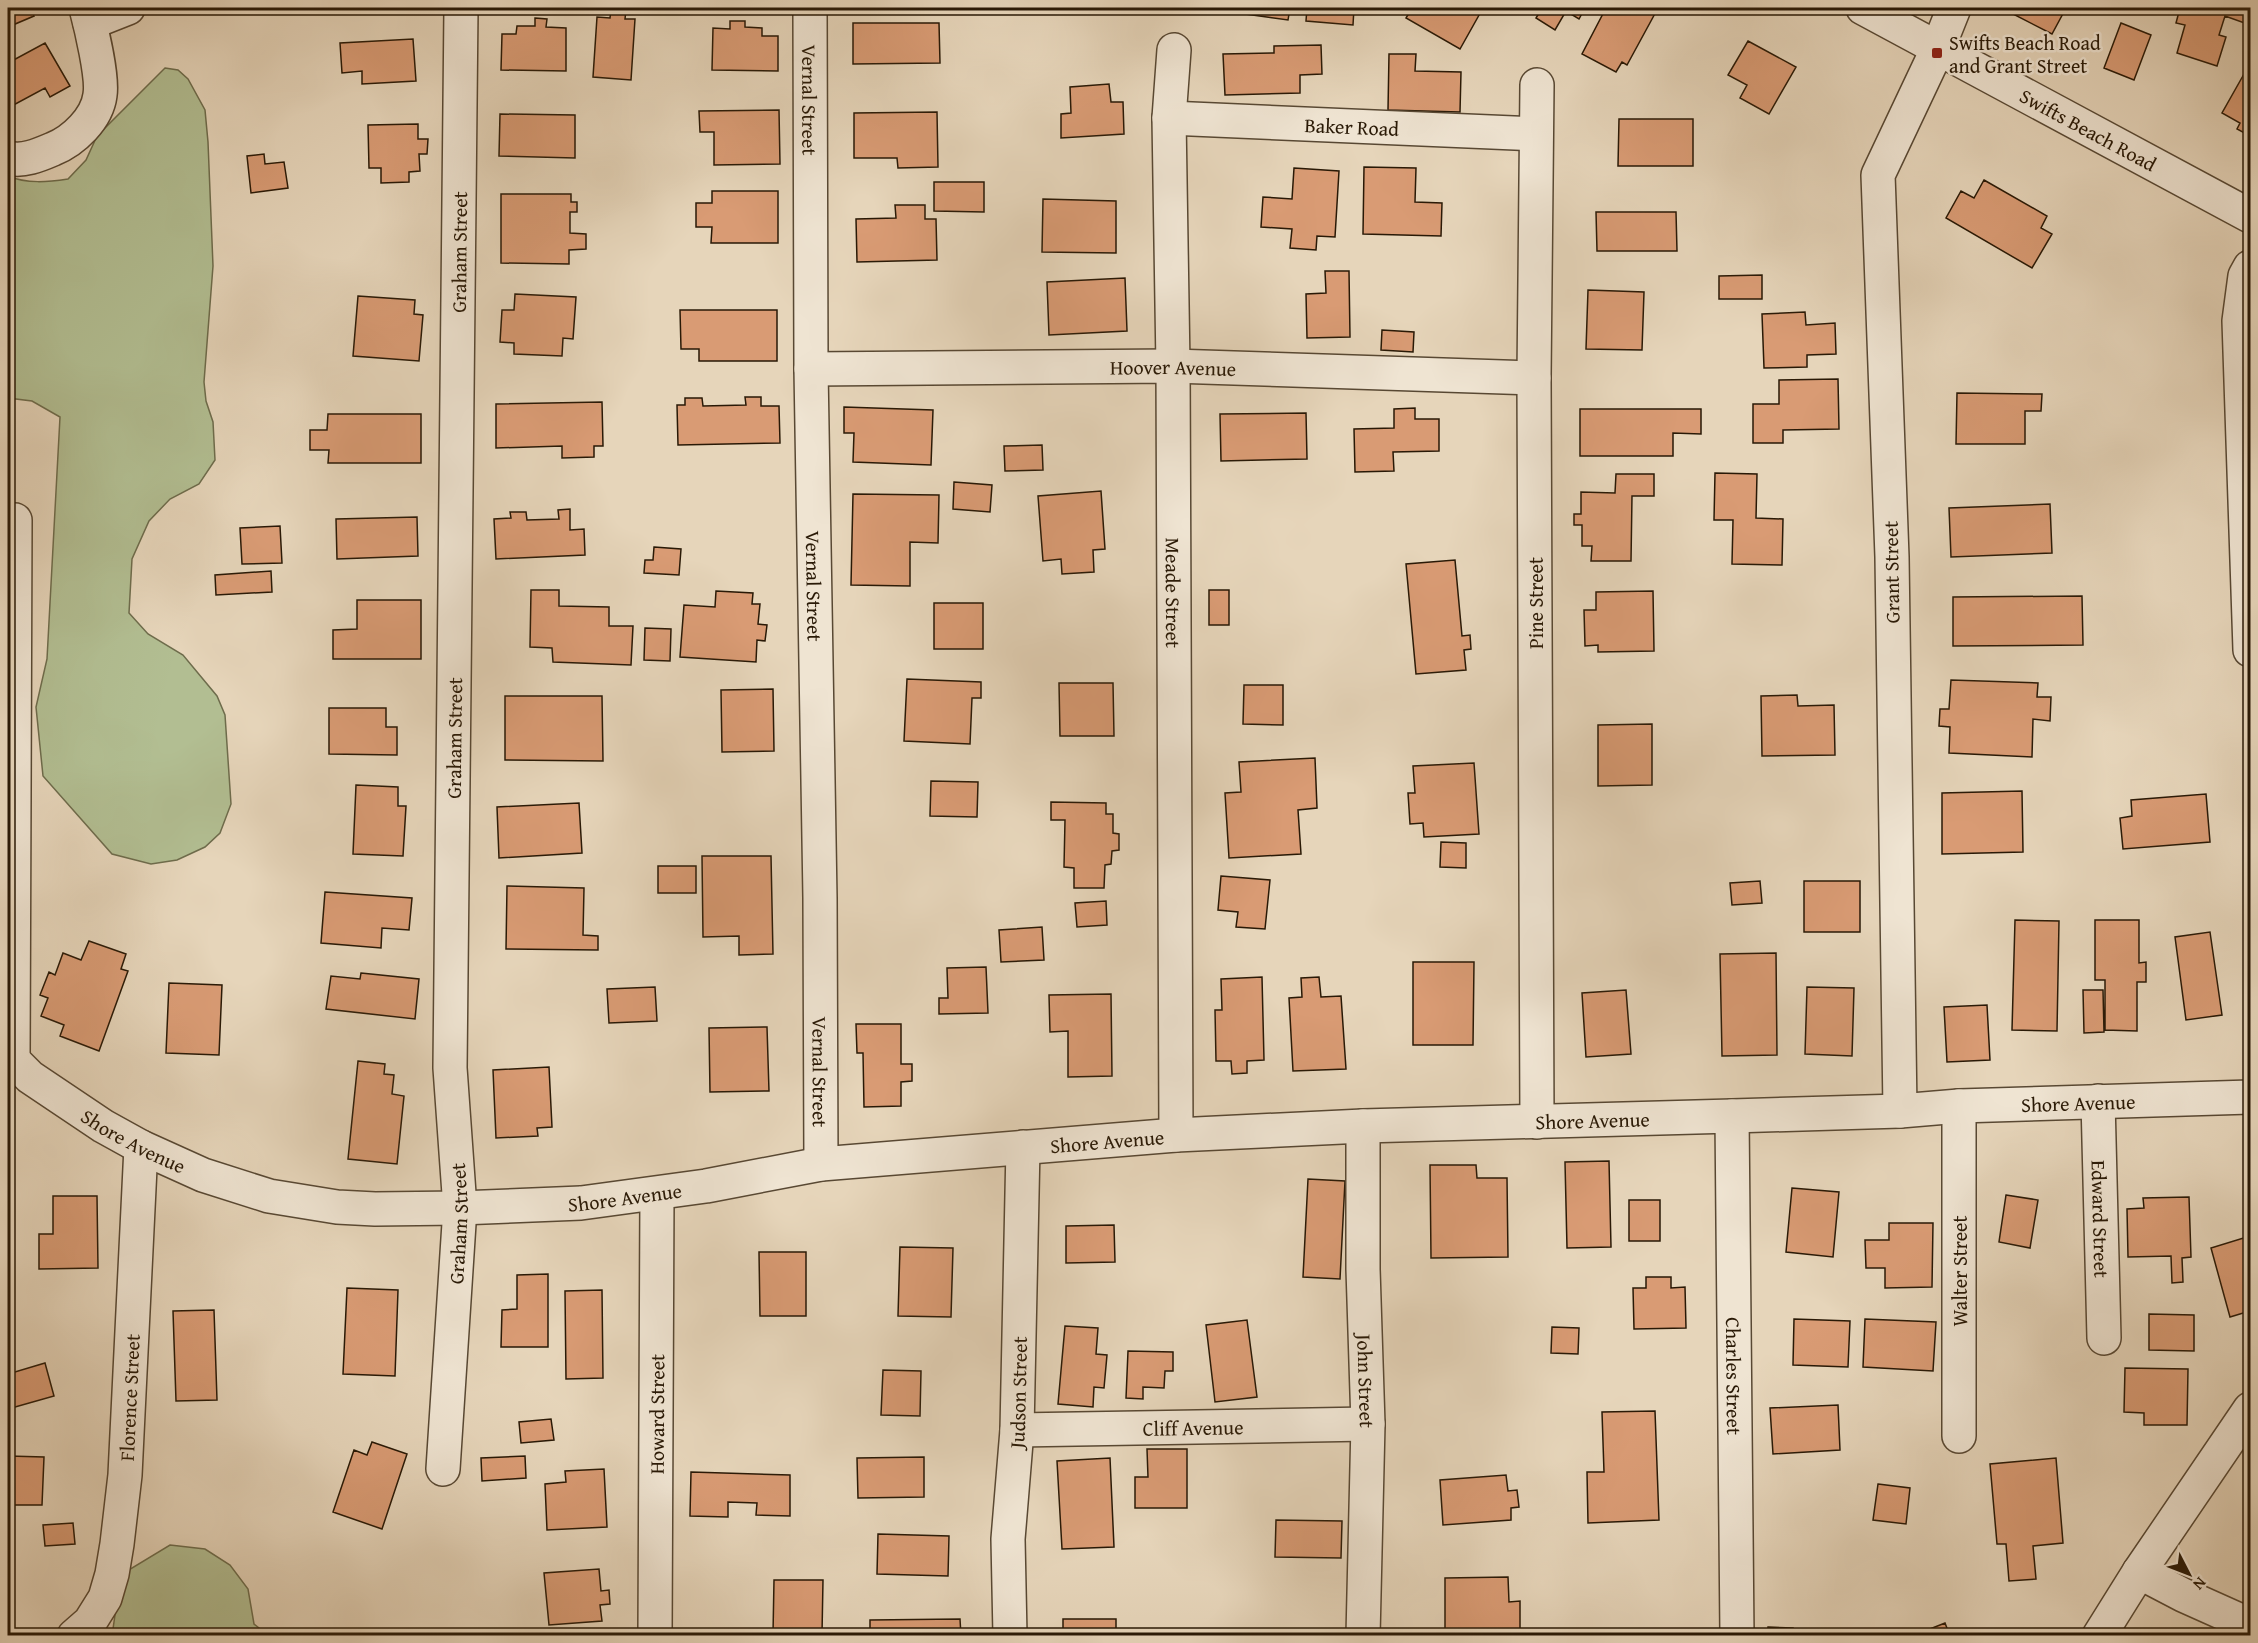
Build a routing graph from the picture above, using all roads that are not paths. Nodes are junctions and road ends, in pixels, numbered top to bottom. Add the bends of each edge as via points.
1 (128, 8) edge
2 (461, 8) edge
3 (810, 8) edge
4 (1863, 8) edge
5 (1954, 8) edge
6 (88, 15) edge
7 (1938, 48) junction
8 (1174, 50) dead end
9 (1538, 85) dead end
10 (1168, 118) junction
11 (1536, 134) junction
12 (8, 158) edge
13 (2250, 216) edge
14 (2250, 267) edge
15 (1173, 366) junction
16 (811, 369) junction
17 (1534, 378) junction
18 (15, 520) dead end
19 (2250, 650) edge
20 (10, 1057) edge
21 (2250, 1097) edge
22 (2098, 1101) junction
23 (1959, 1106) junction
24 (1900, 1111) junction
25 (1732, 1116) junction
26 (1537, 1122) junction
27 (1363, 1126) junction
28 (1176, 1135) junction
29 (141, 1147) junction
30 (1023, 1147) junction
31 (821, 1164) junction
32 (657, 1194) junction
33 (460, 1208) junction
34 (2104, 1338) dead end
35 (2250, 1409) edge
36 (1368, 1424) junction
37 (1017, 1430) junction
38 (1959, 1436) dead end
39 (444, 1469) dead end
40 (2139, 1572) junction
41 (2250, 1625) edge
42 (74, 1635) edge
43 (655, 1635) edge
44 (1010, 1635) edge
45 (1364, 1635) edge
46 (1737, 1635) edge
47 (2099, 1635) edge

1 - 6 street
2 - 33 street, Graham Street via 450,1068
3 - 16 street, Vernal Street
4 - 7 street, Swifts Beach Road
5 - 7 street, Grant Street
6 - 12 street via 100,95 94,111 73,138 58,147 36,156
7 - 13 street, Swifts Beach Road
7 - 24 street, Grant Street via 1878,175 1892,557
8 - 10 street, Meade Street
9 - 11 street, Pine Street
10 - 11 street, Baker Road
10 - 15 street, Meade Street
11 - 17 street, Pine Street
14 - 19 street via 2245,276 2239,321
15 - 16 street, Hoover Avenue
15 - 17 street, Hoover Avenue
15 - 28 street, Meade Street
16 - 31 street, Vernal Street
17 - 26 street, Pine Street
18 - 20 street
20 - 29 street, Shore Avenue via 30,1077
21 - 22 street, Shore Avenue
22 - 23 street, Shore Avenue
22 - 34 street, Edward Street
23 - 24 street, Shore Avenue
23 - 38 street, Walter Street
24 - 25 street, Shore Avenue
25 - 26 street, Shore Avenue
25 - 46 street, Charles Street
26 - 27 street, Shore Avenue
27 - 28 street, Shore Avenue
27 - 36 street, John Street
28 - 30 street, Shore Avenue
29 - 33 street, Shore Avenue via 203,1175 269,1196 356,1208
29 - 42 street, Florence Street via 125,1476 117,1544 105,1598 90,1622
30 - 31 street, Shore Avenue
30 - 37 street, Judson Street
31 - 32 street, Shore Avenue
32 - 33 street, Shore Avenue via 581,1203
32 - 43 street, Howard Street
33 - 39 street, Graham Street
35 - 40 street
36 - 37 street, Cliff Avenue
36 - 45 street, John Street
37 - 44 street, Judson Street via 1008,1539
40 - 41 street
40 - 47 street

